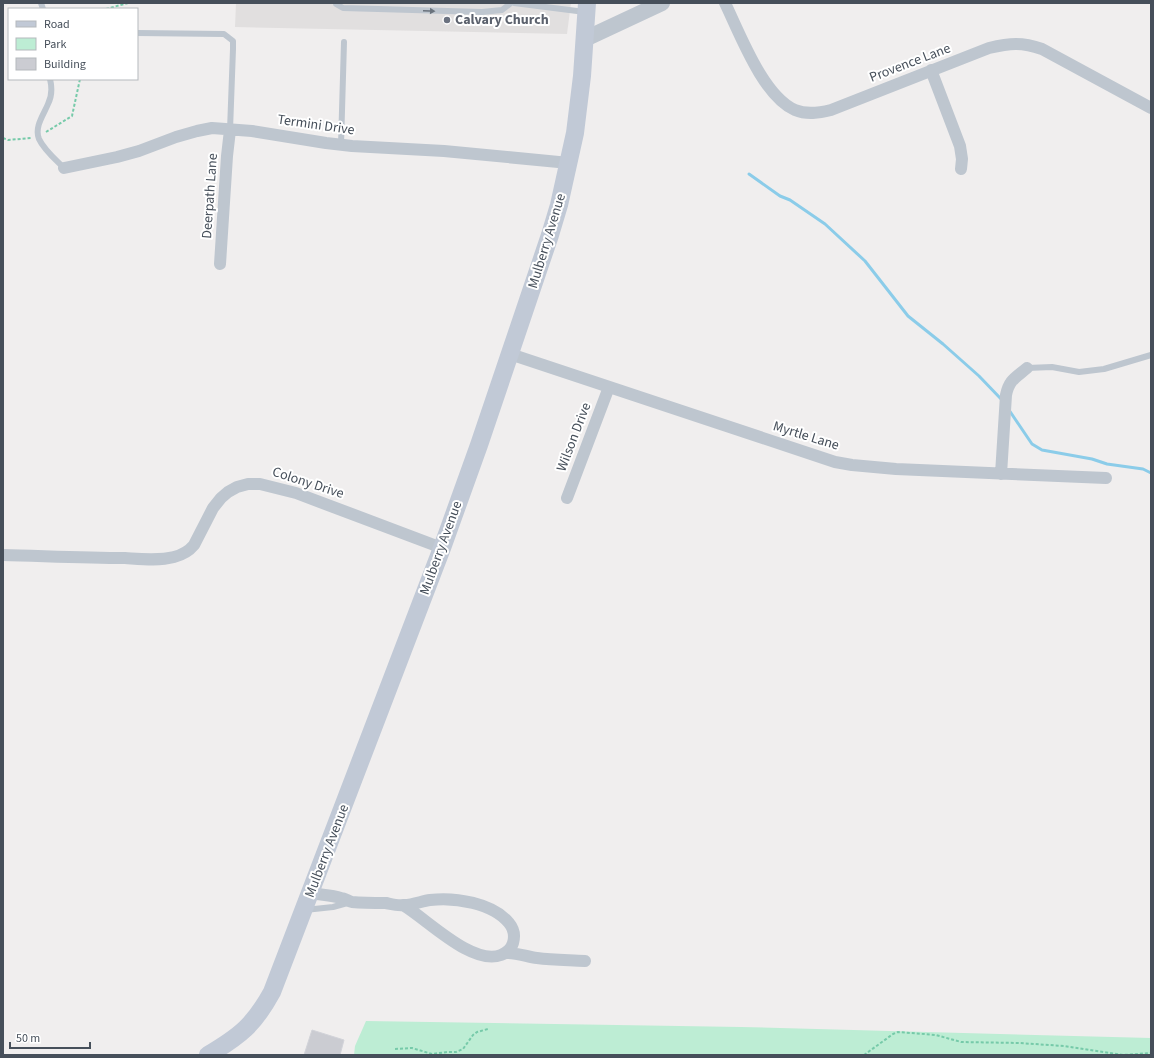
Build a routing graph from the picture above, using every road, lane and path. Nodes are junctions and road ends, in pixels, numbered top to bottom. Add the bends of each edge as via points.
1 (128, 3) edge
2 (336, 3) edge
3 (511, 3) edge
4 (514, 3) edge
5 (662, 3) edge
6 (725, 3) edge
7 (110, 8) edge
8 (587, 8) edge
9 (138, 33) edge
10 (585, 39) junction
11 (344, 42) dead end
12 (931, 70) junction
13 (50, 80) edge
14 (80, 80) edge
15 (1151, 108) edge
16 (230, 130) junction
17 (38, 137) junction
18 (3, 138) edge
19 (341, 145) junction
20 (569, 163) junction
21 (64, 168) joint
22 (961, 169) dead end
23 (220, 264) dead end
24 (510, 354) junction
25 (1151, 355) edge
26 (1027, 368) joint
27 (609, 387) junction
28 (1001, 474) junction
29 (1106, 478) dead end
30 (567, 498) dead end
31 (442, 548) junction
32 (3, 555) edge
33 (311, 893) junction
34 (351, 902) junction
35 (403, 905) junction
36 (304, 911) junction
37 (505, 953) junction
38 (585, 961) dead end
39 (488, 1029) dead end
40 (395, 1049) dead end
41 (1151, 1052) edge
42 (208, 1055) edge
43 (864, 1055) edge

1 - 7 path
2 -> 3 lane via 343,8 482,12 502,10
4 - 8 lane
5 - 10 street
6 - 12 street, Provence Lane via 759,73 776,96 796,110 808,113 831,110
8 - 10 main road, Mulberry Avenue
9 - 16 lane via 224,34 233,40
10 - 20 main road, Mulberry Avenue via 575,133
11 - 19 lane
12 - 15 street, Provence Lane via 989,48 1015,43 1028,44 1042,49
12 - 22 street via 960,146
13 - 17 lane via 51,95 40,120
14 - 17 path via 72,116
16 - 19 street, Termini Drive
16 - 21 street, Termini Drive via 212,128 197,131 117,157
16 - 23 street, Deerpath Lane
17 - 18 path via 8,140
17 - 21 lane
19 - 20 street, Termini Drive via 444,151
20 - 24 main road, Mulberry Avenue via 550,235
24 - 27 street, Myrtle Lane
24 - 31 main road, Mulberry Avenue
25 - 26 lane via 1104,369 1078,372 1052,367
26 - 28 street via 1008,385
27 - 28 street, Myrtle Lane via 835,462 896,469
27 - 30 street, Wilson Drive
28 - 29 street, Myrtle Lane
31 - 32 street, Colony Drive via 296,493 260,484 248,484 228,492 221,498 190,550 173,558
31 - 33 main road, Mulberry Avenue
33 - 34 street
33 - 36 main road, Mulberry Avenue
34 - 35 street
34 - 36 lane
35 - 37 street via 469,951 487,956
35 - 37 street via 448,899 480,905 499,914 513,928 514,941 510,950
36 - 42 main road, Mulberry Avenue via 266,1004 243,1032
37 - 38 street
39 - 40 path via 477,1032 463,1049 456,1052 432,1054 412,1048
41 - 43 path via 1123,1055 1064,1046 961,1042 936,1035 898,1032

